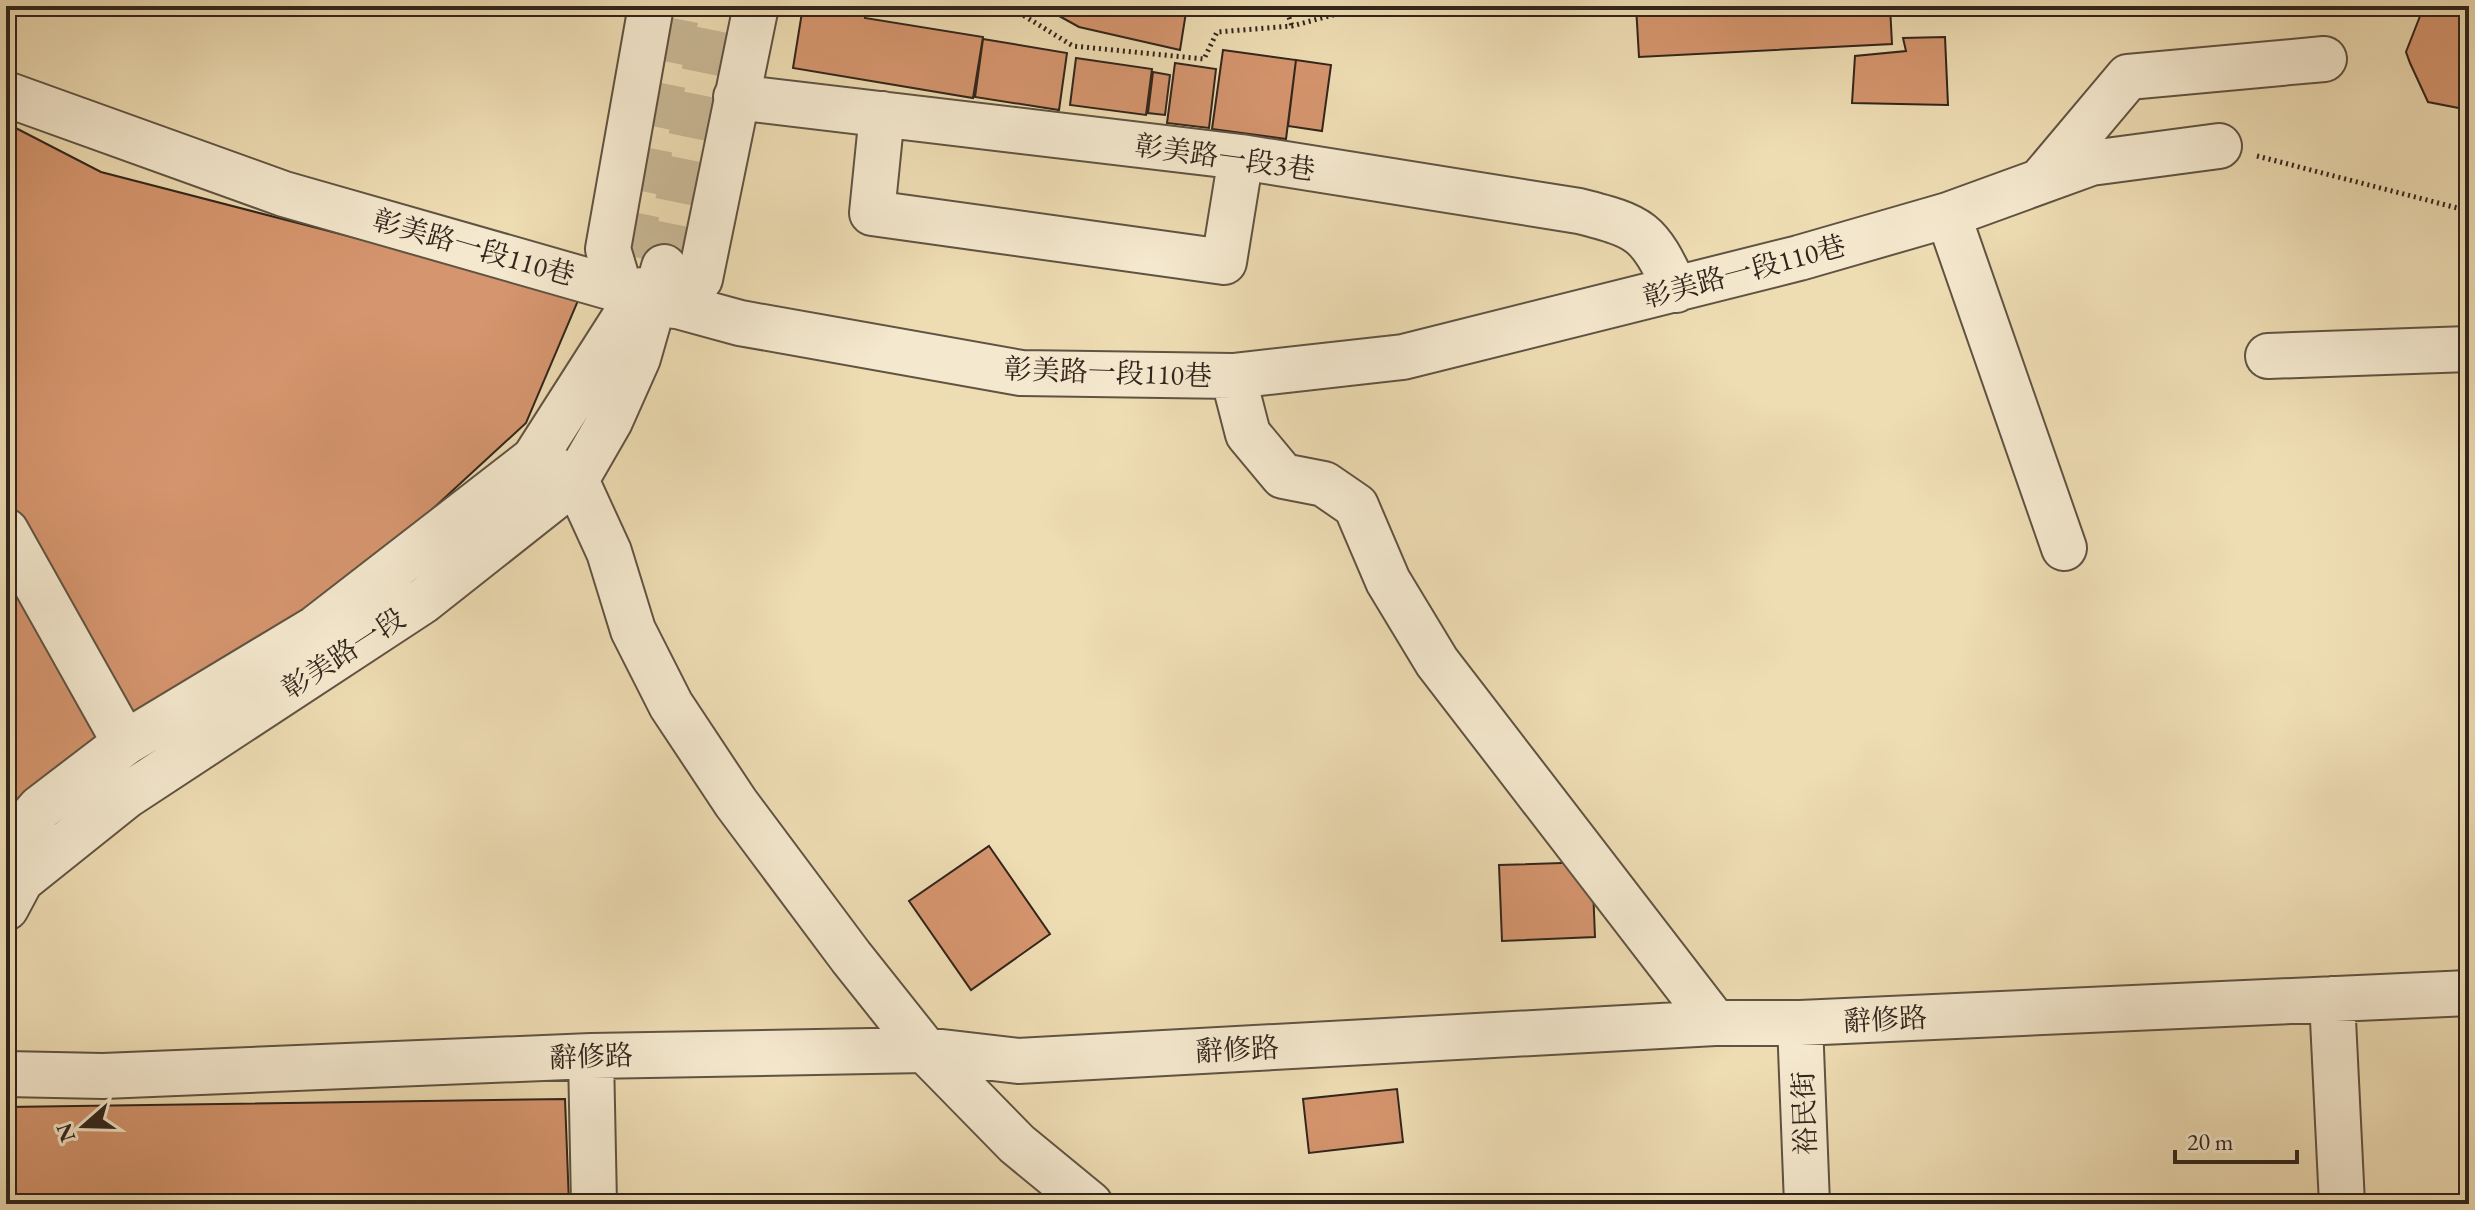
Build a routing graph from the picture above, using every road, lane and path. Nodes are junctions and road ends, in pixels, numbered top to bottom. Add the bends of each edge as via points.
1 (651, 6) edge
2 (756, 6) edge
3 (1002, 6) edge
4 (1285, 6) edge
5 (1366, 6) edge
6 (1292, 26) junction
7 (2324, 59) dead end
8 (6, 94) edge
9 (736, 97) junction
10 (882, 114) junction
11 (2219, 146) joint
12 (1241, 157) junction
13 (2043, 178) junction
14 (2469, 211) edge
15 (1948, 215) junction
16 (658, 281) junction
17 (1676, 290) junction
18 (2469, 349) edge
19 (624, 350) junction
20 (2268, 356) dead end
21 (1233, 376) junction
22 (534, 459) junction
23 (576, 480) junction
24 (6, 531) edge
25 (2064, 548) dead end
26 (125, 743) junction
27 (6, 847) edge
28 (6, 908) edge
29 (2469, 993) edge
30 (2332, 999) junction
31 (1715, 1023) junction
32 (1800, 1023) junction
33 (925, 1050) junction
34 (591, 1056) junction
35 (6, 1074) edge
36 (594, 1204) edge
37 (1090, 1204) edge
38 (1807, 1204) edge
39 (2342, 1204) edge

1 - 16 street
2 - 9 street
3 - 6 path via 1073,46 1204,59 1217,32
4 - 6 path
5 - 6 path
7 - 13 street via 2128,77
8 - 16 street, 彰美路一段110巷 via 284,194 570,274
9 - 10 street, 彰美路一段3巷
9 - 16 street
10 - 12 street, 彰美路一段3巷
10 - 12 street via 872,213 1224,262
11 - 13 street, 彰美路一段110巷 via 2091,163
11 - 14 path
12 - 17 street, 彰美路一段3巷 via 1579,211 1631,224 1659,253
13 - 15 street, 彰美路一段110巷
15 - 17 street, 彰美路一段110巷
15 - 25 street
16 - 19 street, 彰美路一段
16 - 19 street, 彰美路一段
16 - 21 street, 彰美路一段110巷 via 1021,373
17 - 21 street, 彰美路一段110巷 via 1403,357
18 - 20 street
19 - 22 street, 彰美路一段
19 - 23 street, 彰美路一段 via 610,421
21 - 31 street via 1248,434 1283,476 1324,484 1356,506 1388,581 1437,662
22 - 23 street
22 - 26 street, 彰美路一段 via 316,628
23 - 28 street, 彰美路一段 via 423,601 126,796 21,880
23 - 33 street via 609,552 633,630 671,705 736,803
24 - 26 street
26 - 27 street, 彰美路一段 via 40,808
29 - 30 street, 辭修路
30 - 32 street, 辭修路
30 - 39 street
31 - 32 street, 辭修路
31 - 33 street, 辭修路 via 1018,1061
32 - 38 street, 裕民街
33 - 34 street, 辭修路
33 - 37 street via 1017,1144
34 - 35 street, 辭修路 via 103,1076
34 - 36 street

